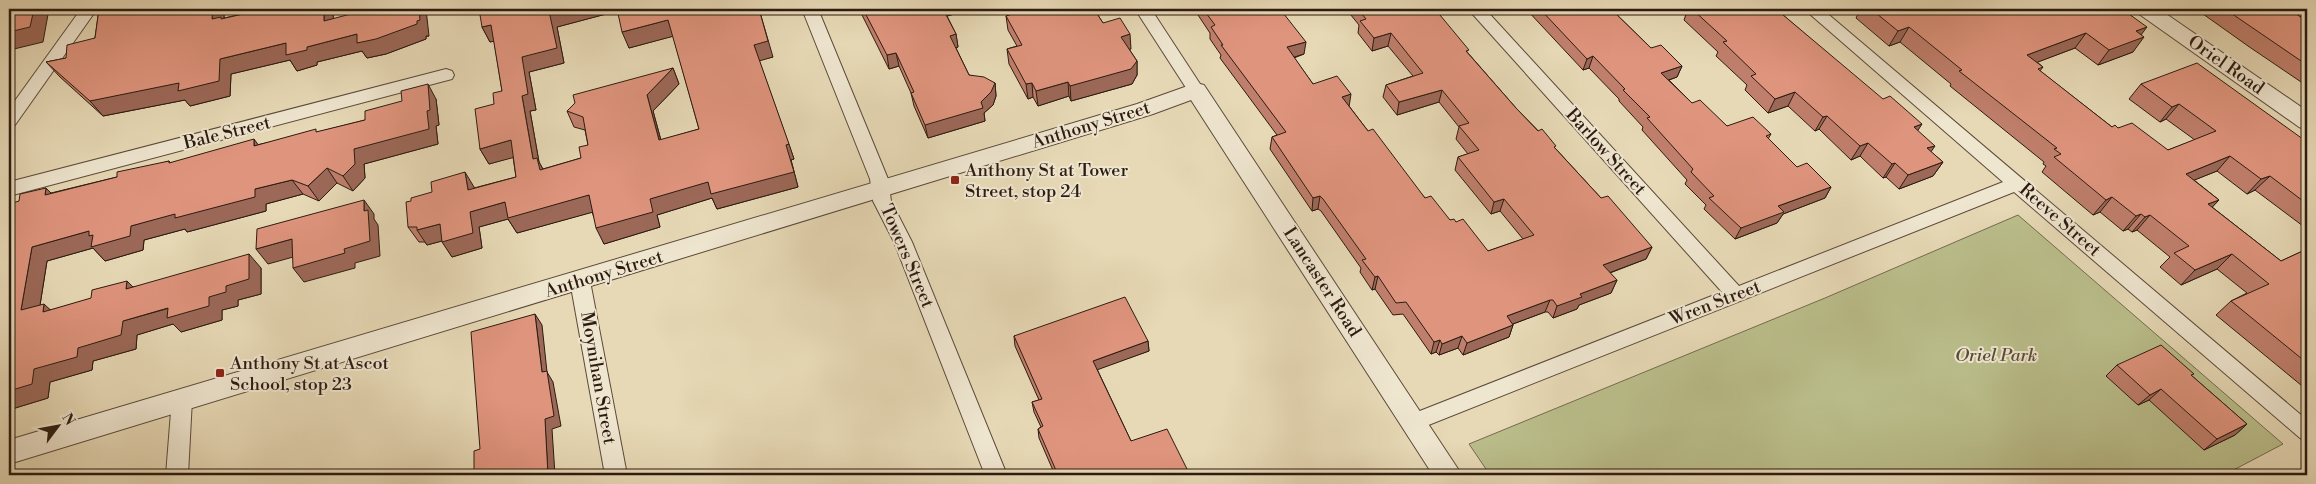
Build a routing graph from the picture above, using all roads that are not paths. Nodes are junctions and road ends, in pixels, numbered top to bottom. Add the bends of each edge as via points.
1 (89, 9) edge
2 (810, 9) edge
3 (1143, 9) edge
4 (1476, 9) edge
5 (1812, 9) edge
6 (2146, 9) edge
7 (446, 75) dead end
8 (1196, 90) junction
9 (9, 121) edge
10 (2307, 122) edge
11 (2017, 184) junction
12 (9, 189) edge
13 (880, 189) junction
14 (580, 281) junction
15 (1736, 295) junction
16 (182, 399) junction
17 (1414, 422) junction
18 (2307, 432) edge
19 (9, 452) edge
20 (177, 475) edge
21 (616, 475) edge
22 (996, 475) edge
23 (1448, 475) edge

1 - 9 street
2 - 13 street, Towers Street via 879,179
3 - 8 street
4 - 15 street, Barlow Street
5 - 11 street, Reeve Street
6 - 10 street, Oriel Road
7 - 12 street, Bale Street
8 - 13 street, Anthony Street via 1145,109
8 - 17 street, Lancaster Road
11 - 15 street, Wren Street
11 - 18 street, Reeve Street
13 - 14 street, Anthony Street
13 - 22 street, Towers Street via 882,201 903,242
14 - 16 street, Anthony Street
14 - 21 street, Moynihan Street
15 - 17 street, Wren Street
16 - 19 street, Anthony Street
16 - 20 street
17 - 23 street, Lancaster Road

